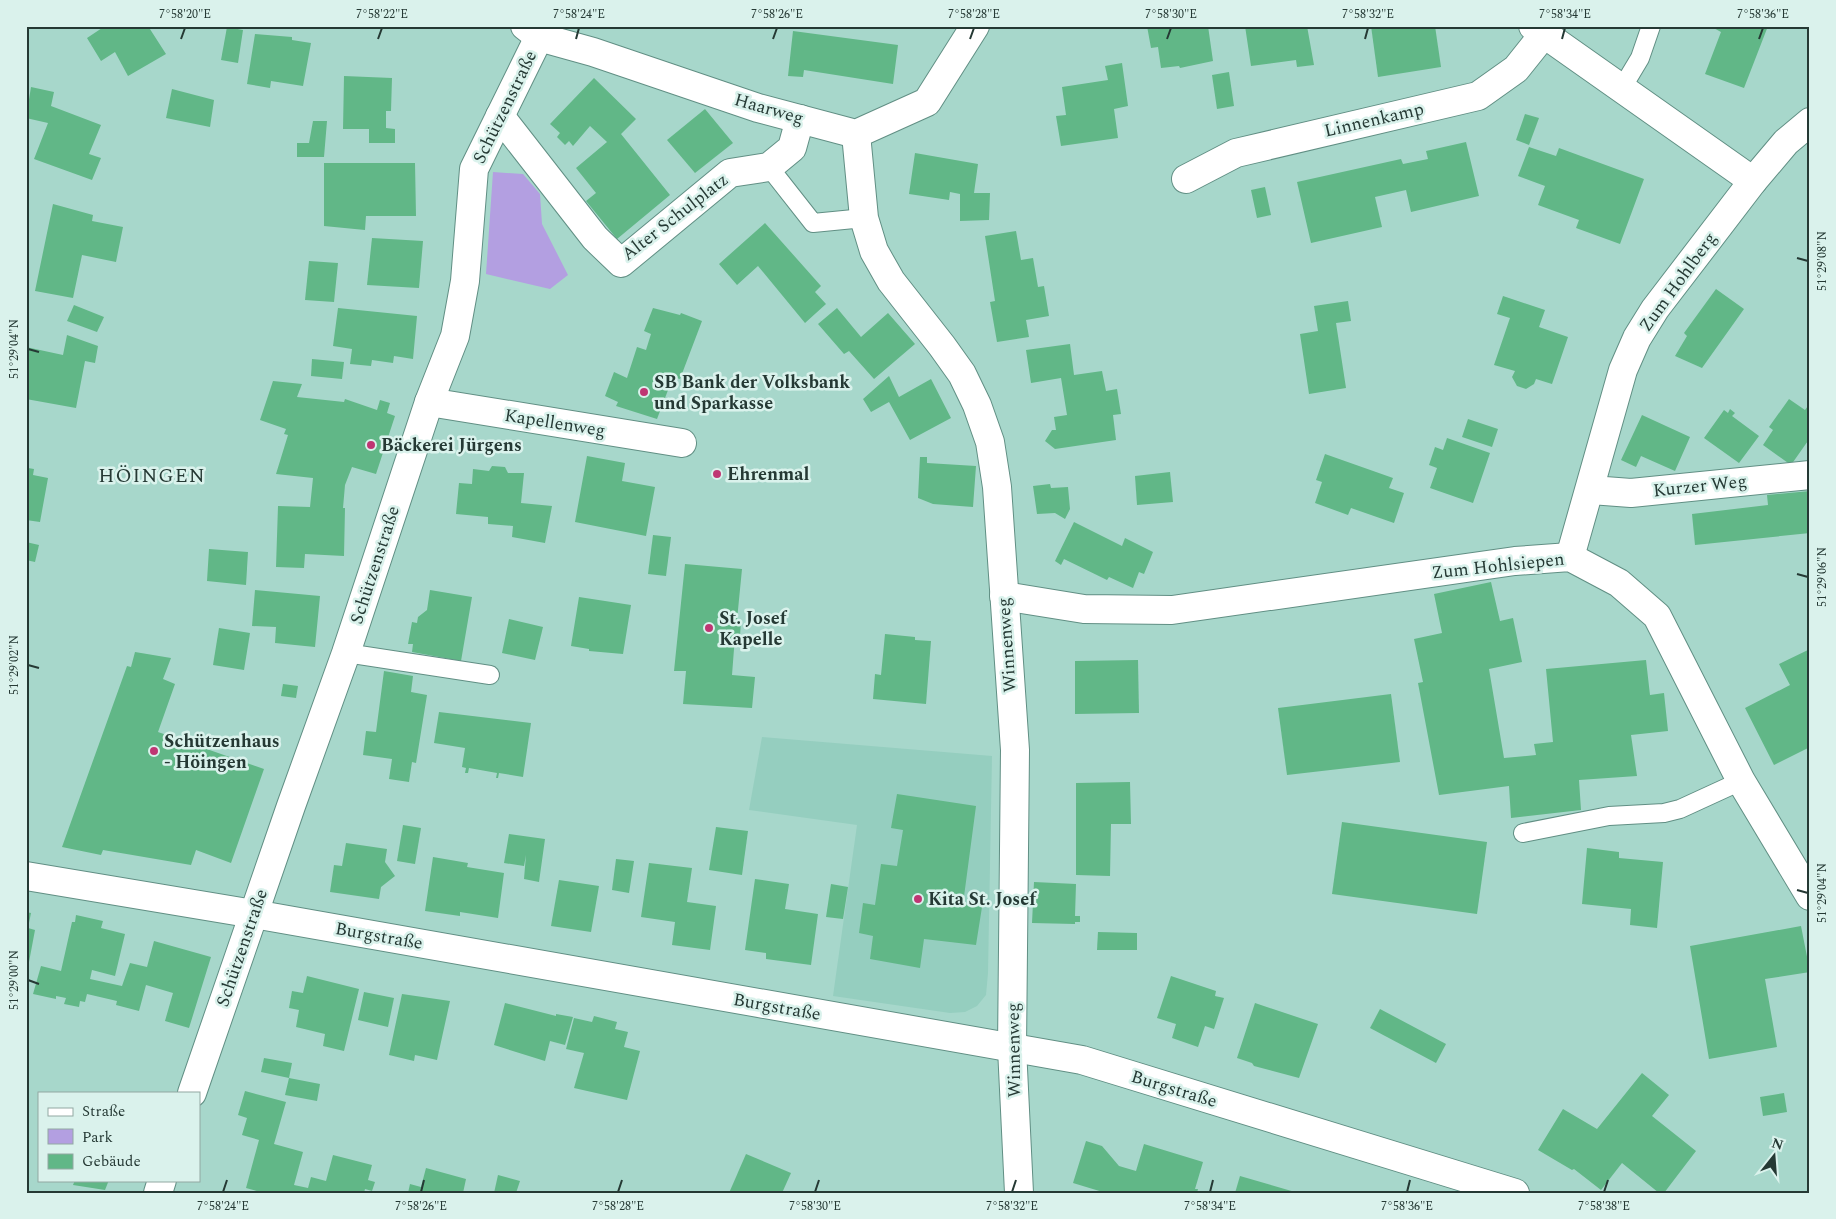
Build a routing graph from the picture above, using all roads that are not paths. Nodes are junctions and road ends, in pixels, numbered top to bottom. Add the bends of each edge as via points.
1 (975, 26) edge
2 (1652, 26) edge
3 (1539, 30) edge
4 (532, 32) edge
5 (1622, 88) junction
6 (500, 116) junction
7 (800, 119) junction
8 (1810, 122) edge
9 (856, 134) junction
10 (769, 167) junction
11 (1186, 179) dead end
12 (1753, 181) junction
13 (864, 218) junction
14 (429, 402) junction
15 (682, 443) dead end
16 (1810, 475) edge
17 (1591, 490) junction
18 (1570, 557) junction
19 (1004, 596) junction
20 (346, 653) junction
21 (490, 675) dead end
22 (1741, 781) junction
23 (1523, 833) dead end
24 (26, 876) edge
25 (1810, 896) edge
26 (254, 914) junction
27 (1012, 1048) junction
28 (192, 1092) edge
29 (1019, 1193) edge
30 (1516, 1193) edge

1 - 9 street via 927,102
2 - 5 lane via 1640,58
3 - 5 street, Linnenkamp
3 - 11 street, Linnenkamp via 1516,70 1478,96 1236,153
4 - 6 street, Schützenstraße
4 - 7 street, Haarweg via 758,108
5 - 12 street, Linnenkamp
6 - 10 street, Alter Schulplatz via 595,238 621,263 730,173
6 - 14 street, Schützenstraße via 474,169 465,282 455,336
7 - 9 street, Haarweg
7 - 10 street via 792,148
8 - 12 street, Zum Hohlberg via 1786,142
9 - 13 street, Winnenweg
10 - 13 lane via 813,224
12 - 17 street, Zum Hohlberg via 1655,309 1637,338 1623,370
13 - 19 street, Winnenweg via 874,251 891,281 962,374 977,404 990,442
14 - 15 street, Kapellenweg
14 - 20 street, Schützenstraße
16 - 17 street, Kurzer Weg via 1631,493
17 - 18 street, Zum Hohlberg
18 - 19 street, Zum Hohlsiepen via 1516,561 1172,610 1084,609
18 - 22 street, Zum Hohlsiepen via 1619,583 1657,616
19 - 27 street, Winnenweg via 1015,750
20 - 21 lane
20 - 26 street, Schützenstraße
22 - 23 lane via 1664,813 1609,816
22 - 25 street, Zum Hohlsiepen
24 - 26 street, Burgstraße
26 - 27 street, Burgstraße
26 - 28 street, Schützenstraße
27 - 29 street, Winnenweg
27 - 30 street, Burgstraße via 1082,1060

